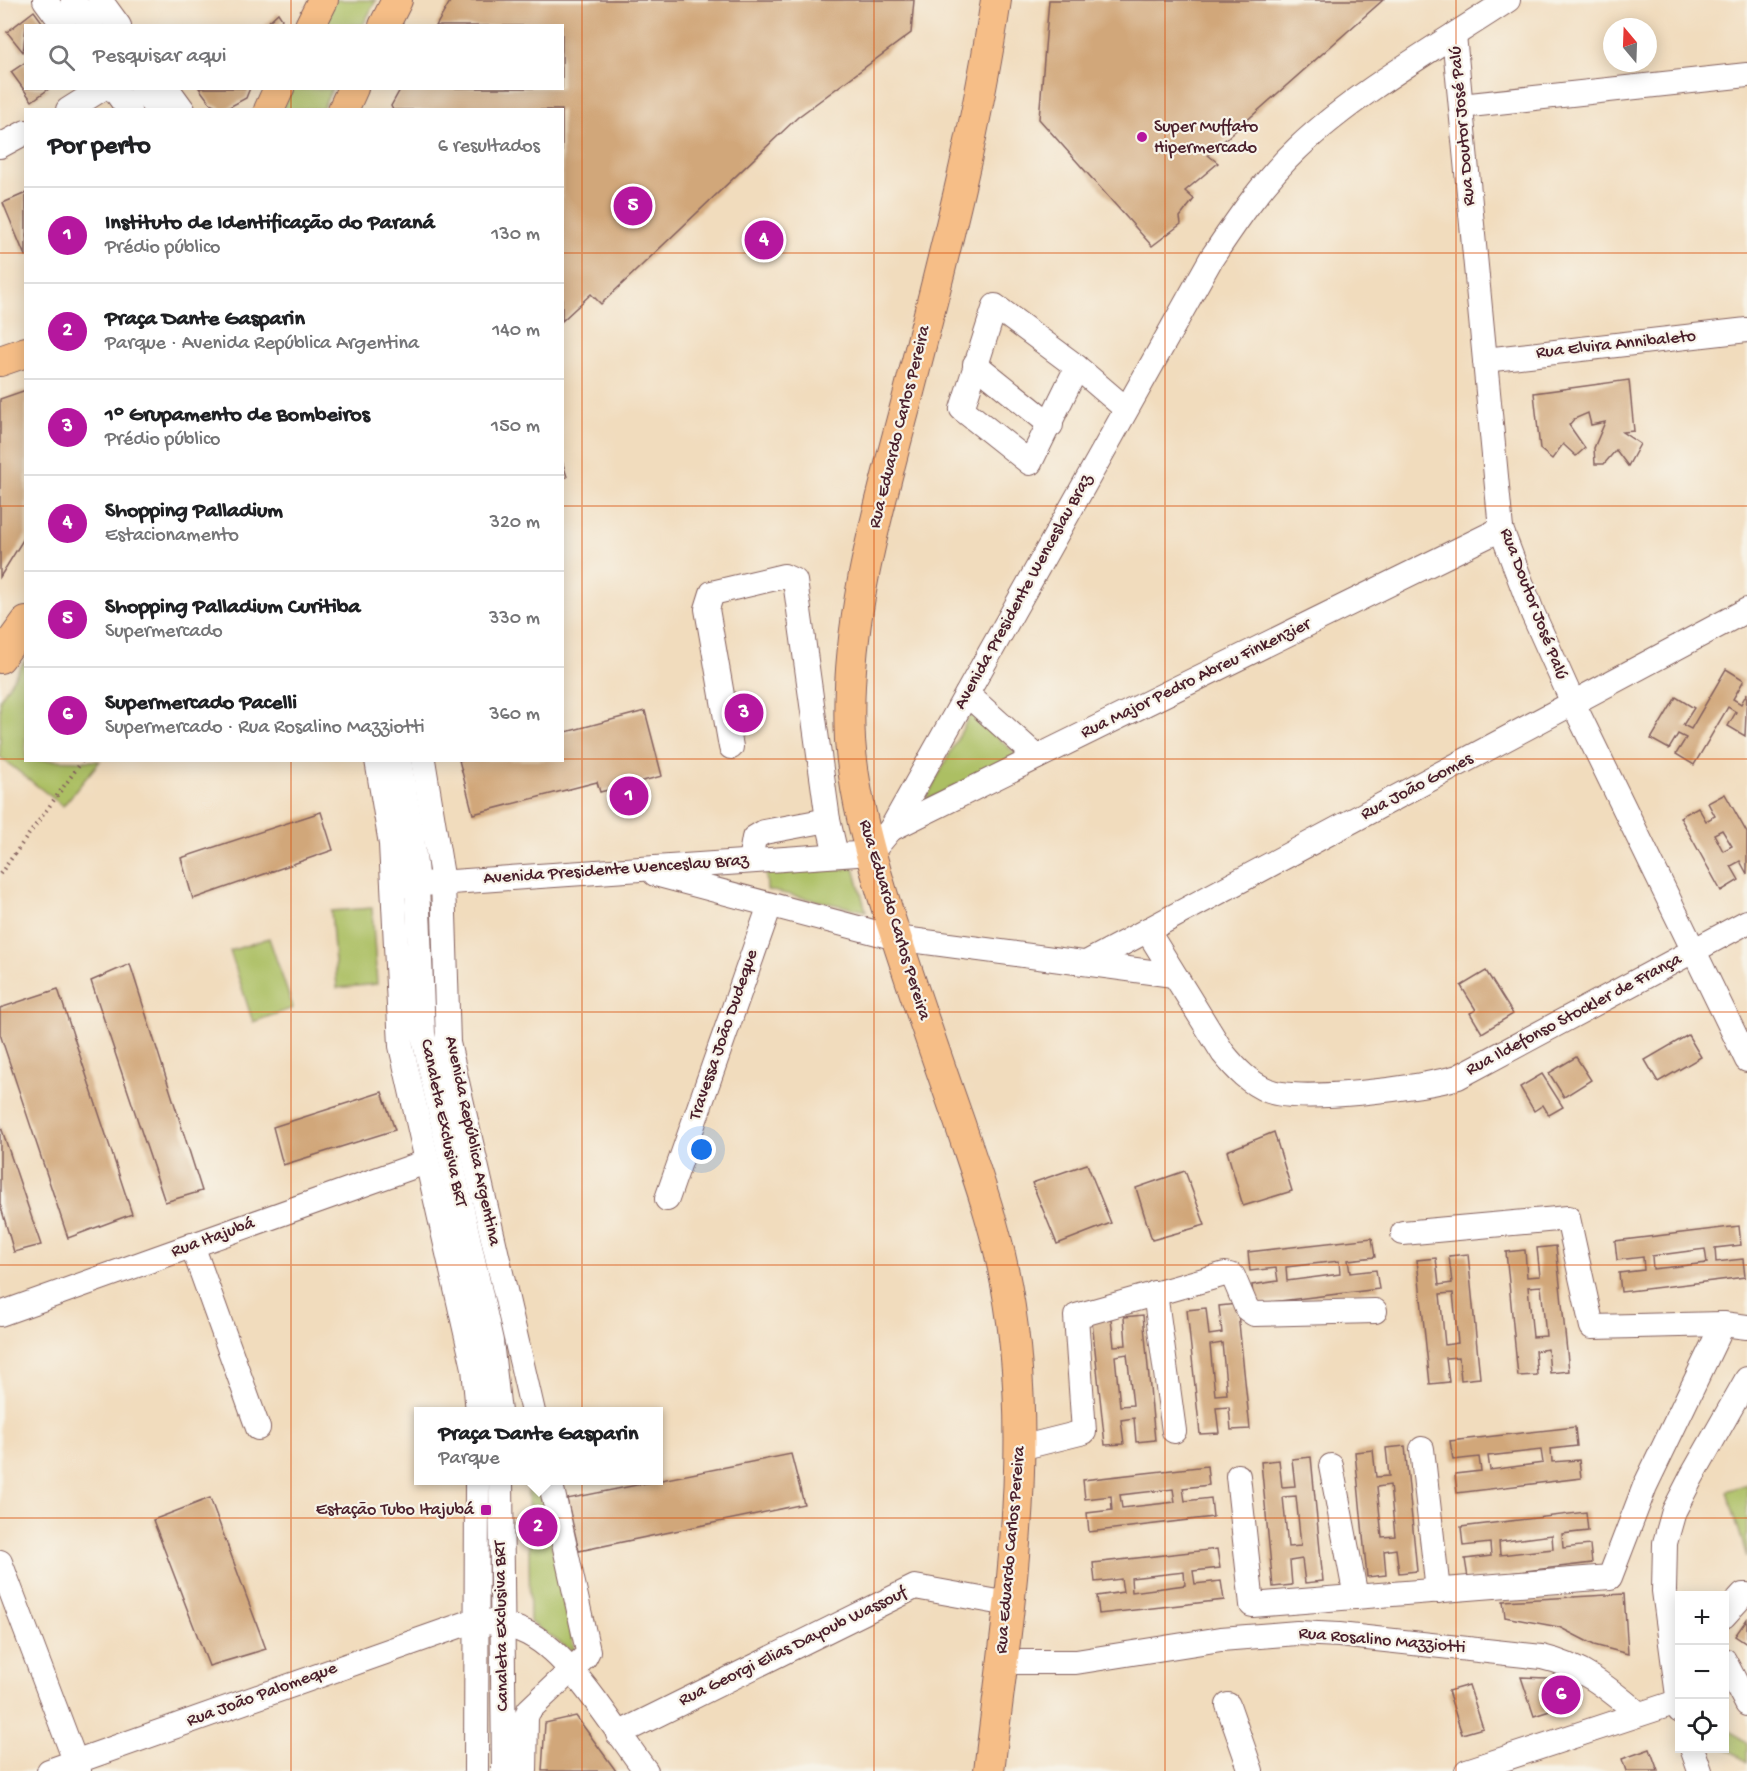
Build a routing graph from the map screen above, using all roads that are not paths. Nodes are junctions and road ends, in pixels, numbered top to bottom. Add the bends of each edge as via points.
1 (45, 0) edge
2 (73, 0) edge
3 (91, 0) edge
4 (100, 0) edge
5 (323, 0) edge
6 (397, 0) edge
7 (996, 0) edge
8 (1508, 0) edge
9 (63, 24) edge
10 (91, 24) edge
11 (93, 24) edge
12 (118, 24) edge
13 (311, 24) edge
14 (385, 24) edge
15 (1454, 35) junction
16 (1747, 75) edge
17 (100, 90) edge
18 (114, 90) edge
19 (142, 90) edge
20 (168, 90) edge
21 (278, 90) edge
22 (352, 90) edge
23 (1461, 106) junction
24 (71, 108) edge
25 (128, 108) edge
26 (156, 108) edge
27 (182, 108) edge
28 (270, 108) edge
29 (344, 108) edge
30 (24, 133) edge
31 (0, 146) edge
32 (1747, 330) edge
33 (24, 353) edge
34 (1485, 360) junction
35 (0, 361) edge
36 (975, 364) junction
37 (1077, 367) junction
38 (1126, 409) junction
39 (1051, 425) junction
40 (1501, 529) junction
41 (1747, 610) edge
42 (24, 625) edge
43 (0, 658) edge
44 (967, 694) junction
45 (1573, 703) junction
46 (731, 747) dead end
47 (1037, 757) junction
48 (377, 762) edge
49 (399, 762) edge
50 (423, 762) edge
51 (828, 820) junction
52 (891, 829) junction
53 (871, 853) junction
54 (836, 855) junction
55 (750, 861) junction
56 (637, 869) junction
57 (443, 882) junction
58 (405, 885) junction
59 (770, 904) junction
60 (1747, 922) edge
61 (1147, 930) junction
62 (896, 938) junction
63 (1694, 951) junction
64 (1086, 963) junction
65 (1173, 975) junction
66 (1747, 1060) edge
67 (426, 1162) junction
68 (667, 1199) dead end
69 (1402, 1233) dead end
70 (192, 1245) junction
71 (1155, 1293) junction
72 (1375, 1311) dead end
73 (0, 1314) edge
74 (1735, 1326) edge
75 (1747, 1379) edge
76 (478, 1407) edge
77 (499, 1407) edge
78 (532, 1407) edge
79 (258, 1428) dead end
80 (1174, 1431) dead end
81 (1020, 1448) junction
82 (1422, 1449) dead end
83 (1331, 1466) dead end
84 (1238, 1476) dead end
85 (477, 1485) edge
86 (501, 1485) edge
87 (551, 1485) edge
88 (0, 1562) edge
89 (1438, 1591) junction
90 (1747, 1595) edge
91 (1356, 1597) junction
92 (1009, 1604) junction
93 (1729, 1612) edge
94 (476, 1620) junction
95 (504, 1624) junction
96 (1002, 1662) junction
97 (1729, 1668) edge
98 (571, 1670) junction
99 (1677, 1699) edge
100 (1747, 1704) edge
101 (1228, 1705) dead end
102 (1675, 1707) edge
103 (1639, 1714) junction
104 (618, 1734) junction
105 (77, 1766) edge
106 (49, 1771) edge
107 (476, 1771) edge
108 (504, 1771) edge
109 (525, 1771) edge
110 (646, 1771) edge
111 (989, 1771) edge
112 (1251, 1771) edge
113 (1467, 1771) edge

1 - 9 street
2 - 10 street
3 - 11 street
4 - 12 street
5 - 13 main road
6 - 14 main road
7 - 53 main road, Rua Eduardo Carlos Pereira via 967,164 876,518 858,611 850,681 850,742
8 - 15 street, Avenida Presidente Wenceslau Braz
15 - 23 street, Rua Doutor José Palú
15 - 38 street, Avenida Presidente Wenceslau Braz via 1332,120 1273,175 1210,259
16 - 23 street
17 - 24 street
18 - 25 street
19 - 26 street
20 - 27 street
21 - 28 main road
22 - 29 main road
23 - 34 street, Rua Doutor José Palú
30 - 31 street
32 - 34 street, Rua Elvira Annibaleto
33 - 35 main road
34 - 40 street, Rua Doutor José Palú
36 - 37 street via 995,306
36 - 39 street
36 - 39 street via 962,409 1030,463
37 - 38 street
37 - 39 street
38 - 44 street, Avenida Presidente Wenceslau Braz
40 - 45 street, Rua Doutor José Palú
40 - 47 street, Rua Major Pedro Abreu Finkenzier
41 - 45 street, Rua João Gomes
42 - 43 main road
44 - 47 street
44 - 52 street, Avenida Presidente Wenceslau Braz
45 - 61 street, Rua João Gomes
45 - 63 street, Rua Doutor José Palú
46 - 51 street via 706,609 711,593 784,576 795,581
47 - 52 street, Rua Major Pedro Abreu Finkenzier
48 - 58 street
49 - 58 street, Canaleta Exclusiva BRT via 412,836
50 - 57 street, Avenida República Argentina
51 - 54 street
51 - 55 street via 754,837
52 - 53 street, Avenida Presidente Wenceslau Braz
53 - 54 street, Avenida Presidente Wenceslau Braz
53 - 62 main road, Rua Eduardo Carlos Pereira
54 - 55 street, Avenida Presidente Wenceslau Braz
55 - 56 street, Avenida Presidente Wenceslau Braz
56 - 57 street, Avenida Presidente Wenceslau Braz
56 - 59 street
57 - 58 street, Avenida Presidente Wenceslau Braz
57 - 78 street, Avenida República Argentina via 450,1052
58 - 67 street via 401,1046
58 - 77 street, Canaleta Exclusiva BRT via 424,1042 493,1350
59 - 62 street
59 - 68 street, Travessa João Dudeque
60 - 63 street, Rua Ildefonso Stockler de França
61 - 64 street, Rua João Gomes
61 - 65 street, Rua Ildefonso Stockler de França
62 - 64 street
62 - 81 main road, Rua Eduardo Carlos Pereira via 982,1191 1002,1263 1016,1350
63 - 65 street, Rua Ildefonso Stockler de França via 1458,1077 1420,1087 1309,1095 1271,1092 1237,1070
63 - 66 street, Rua Doutor José Palú
64 - 65 street
67 - 70 street, Rua Itajubá
67 - 76 street via 474,1368
69 - 74 street via 1568,1218 1592,1327
70 - 73 street, Rua Itajubá
70 - 79 street
71 - 72 street via 1225,1274 1233,1276 1247,1309 1254,1314
71 - 80 street
71 - 81 street via 1076,1316 1084,1432
74 - 89 street via 1645,1486 1610,1577
75 - 99 street via 1687,1485 1665,1543 1664,1591
81 - 92 main road, Rua Eduardo Carlos Pereira
82 - 89 street
83 - 91 street
84 - 91 street via 1252,1605
85 - 94 street
86 - 95 street, Canaleta Exclusiva BRT
87 - 98 street via 587,1641 585,1657
88 - 105 street
89 - 91 street
90 - 93 street
92 - 96 main road, Rua Eduardo Carlos Pereira
92 - 104 street, Rua Georgi Elias Dayoub Wassouf via 915,1587
94 - 95 street
94 - 105 street, Rua João Palomeque
94 - 107 street
95 - 98 street via 544,1643
95 - 108 street, Canaleta Exclusiva BRT
96 - 103 street, Rua Rosalino Mazziotti via 1076,1662 1257,1635 1339,1635 1563,1662 1599,1680
96 - 111 main road, Rua Eduardo Carlos Pereira
97 - 100 street
98 - 104 street
98 - 109 street via 529,1710
101 - 112 street
102 - 103 street
103 - 113 street
104 - 110 street
105 - 106 street, Rua João Palomeque

